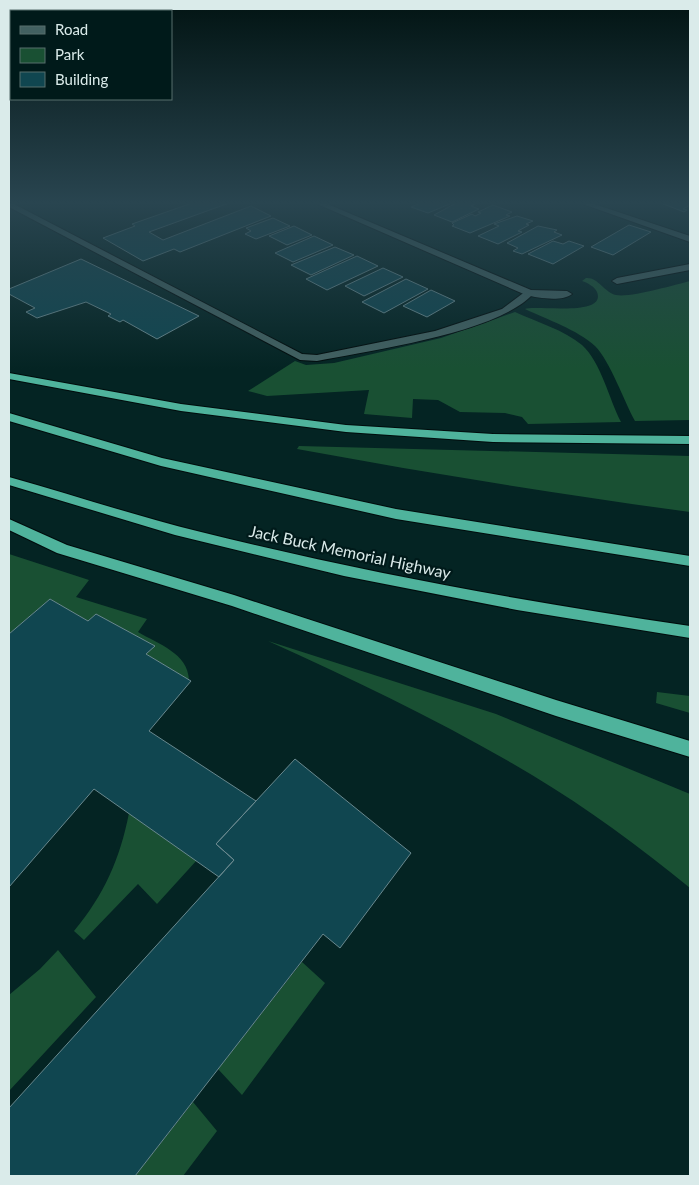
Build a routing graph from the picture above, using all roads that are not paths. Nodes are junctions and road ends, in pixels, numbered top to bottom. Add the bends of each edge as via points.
1 (112, 258) edge
2 (448, 258) edge
3 (690, 267) edge
4 (617, 281) dead end
5 (529, 293) junction
6 (567, 294) dead end
7 (9, 376) edge
8 (9, 417) edge
9 (690, 440) edge
10 (9, 481) edge
11 (9, 524) edge
12 (690, 561) edge
13 (690, 632) edge
14 (690, 750) edge

1 - 5 street via 300,357 317,358 437,334 505,311
2 - 5 street
3 - 4 street
5 - 6 street
7 - 9 highway via 144,401 359,429 534,440
8 - 12 highway via 161,462 368,508
10 - 13 highway, Jack Buck Memorial Highway via 229,544 357,573 500,601
11 - 14 highway via 62,549 234,601

